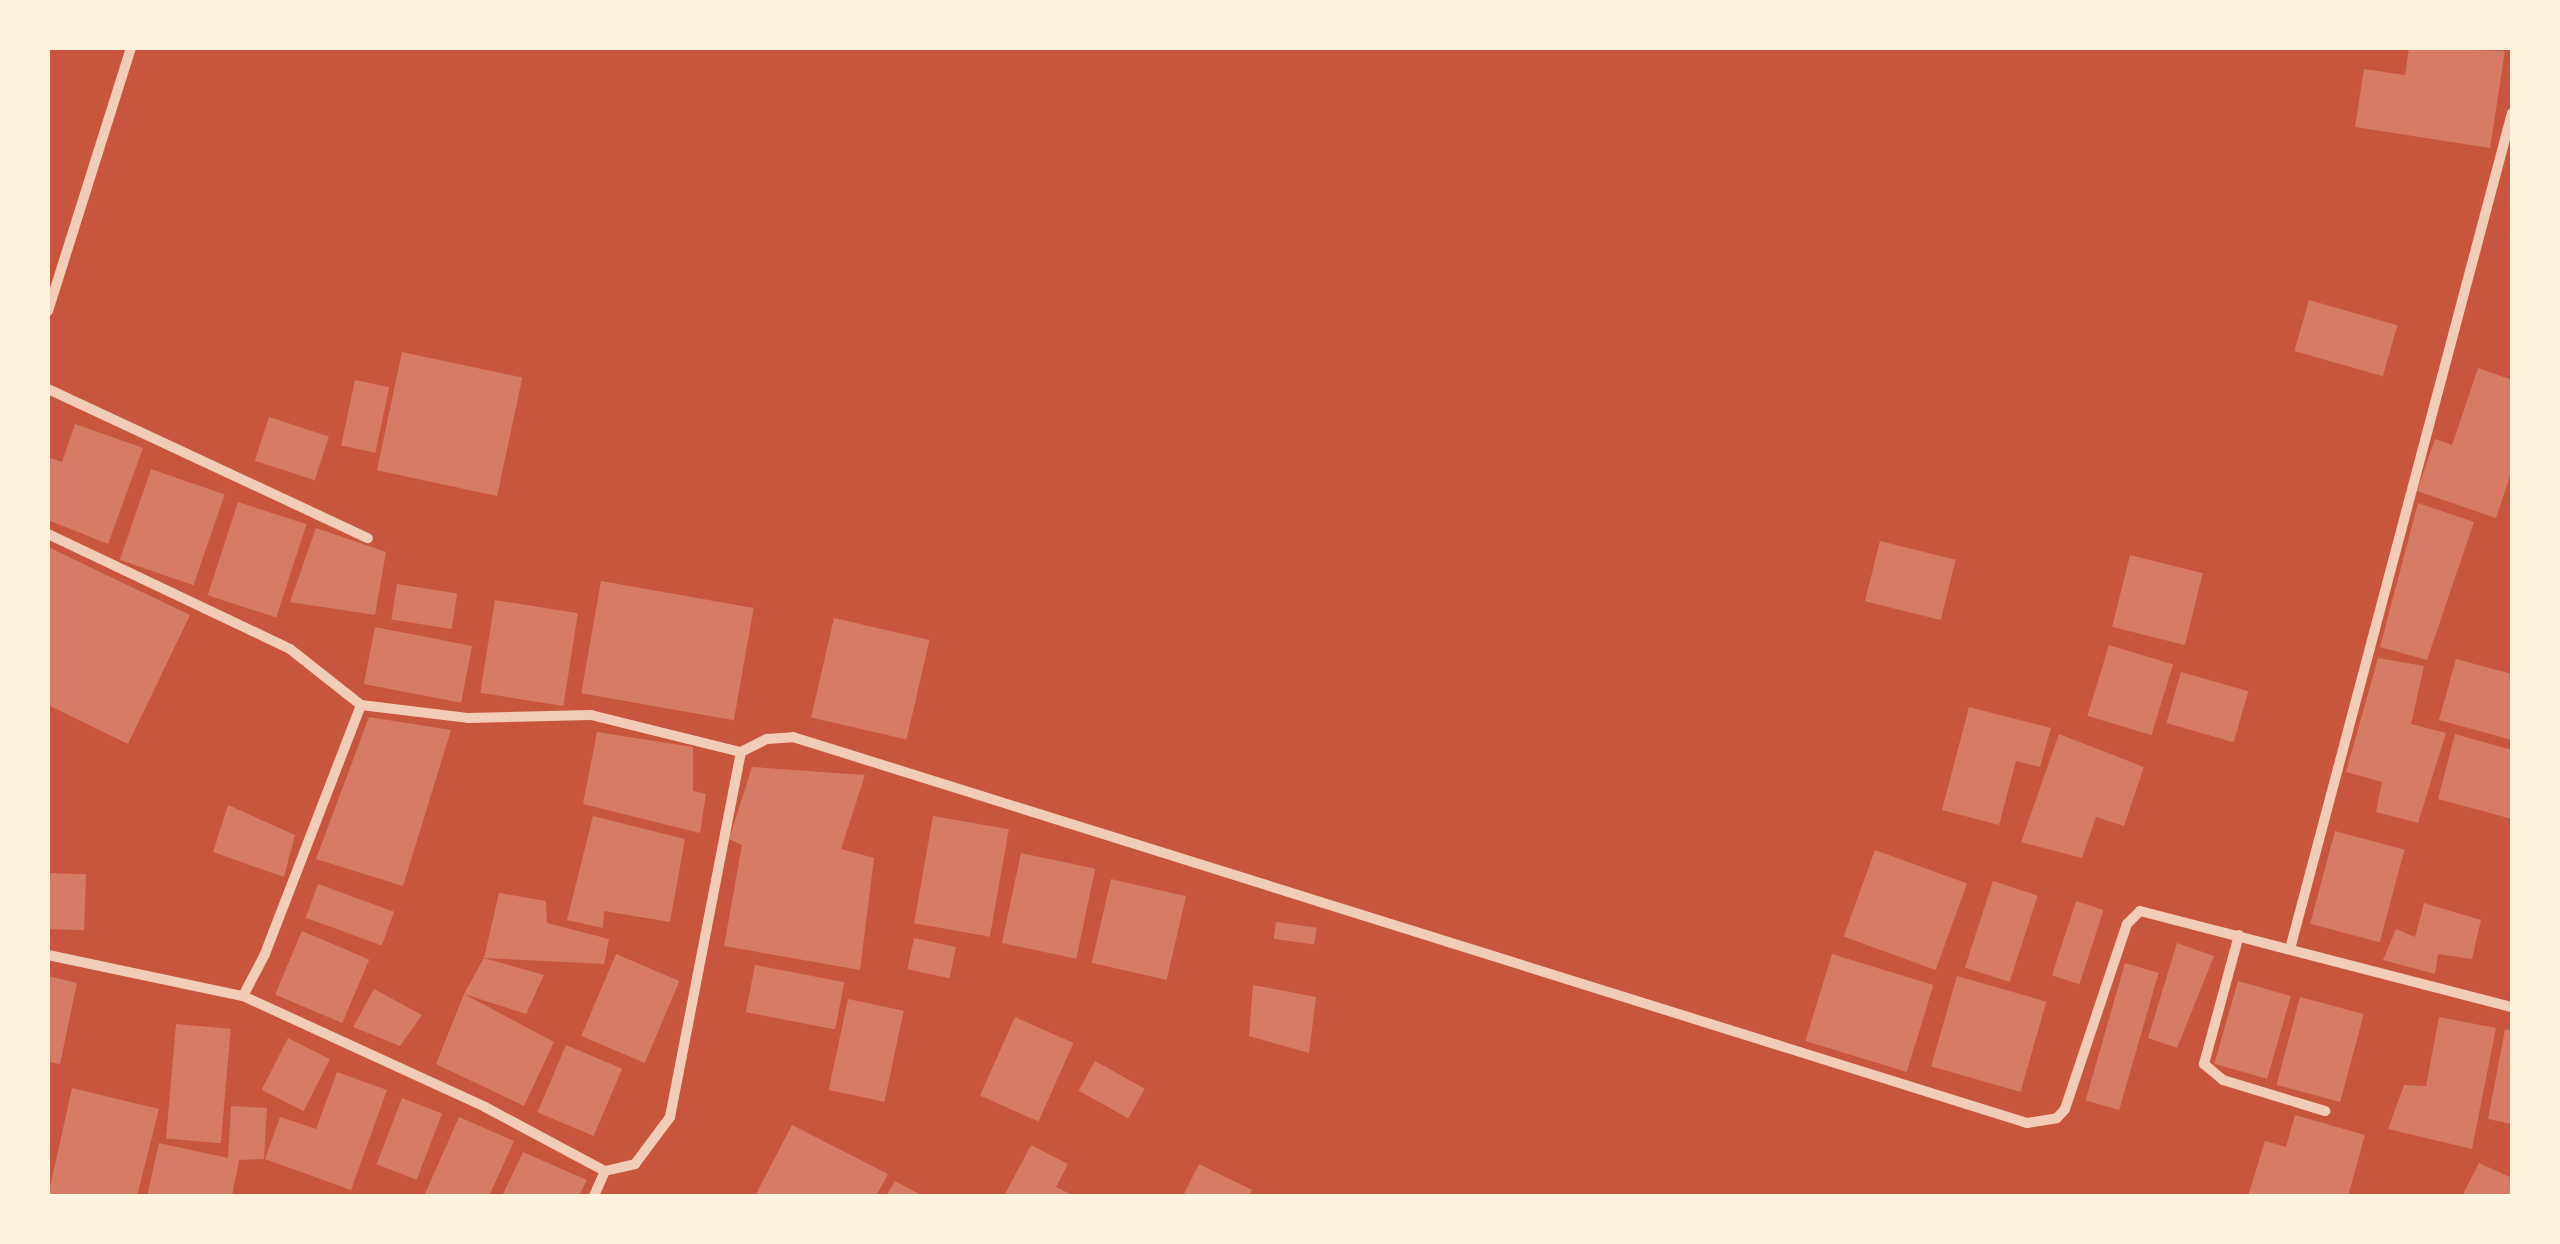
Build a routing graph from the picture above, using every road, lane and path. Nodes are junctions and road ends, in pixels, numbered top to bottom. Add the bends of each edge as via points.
1 (131, 48) edge
2 (2512, 113) edge
3 (48, 311) edge
4 (48, 389) edge
5 (48, 534) edge
6 (368, 538) dead end
7 (361, 705) junction
8 (741, 752) junction
9 (2240, 935) junction
10 (2290, 949) junction
11 (48, 955) edge
12 (242, 996) junction
13 (2512, 1007) edge
14 (2325, 1112) dead end
15 (605, 1171) junction
16 (594, 1196) edge

1 - 3 street
2 - 10 street
4 - 6 street
5 - 7 street via 290,650
7 - 8 street via 469,718 591,715
7 - 12 street via 265,954
8 - 9 street via 767,738 793,737 2027,1123 2057,1118 2065,1109 2133,914 2151,911
8 - 15 street via 670,1117 634,1164
9 - 10 street
9 - 14 street via 2204,1064 2224,1080
10 - 13 street
11 - 12 street
12 - 15 street via 485,1107
15 - 16 street

